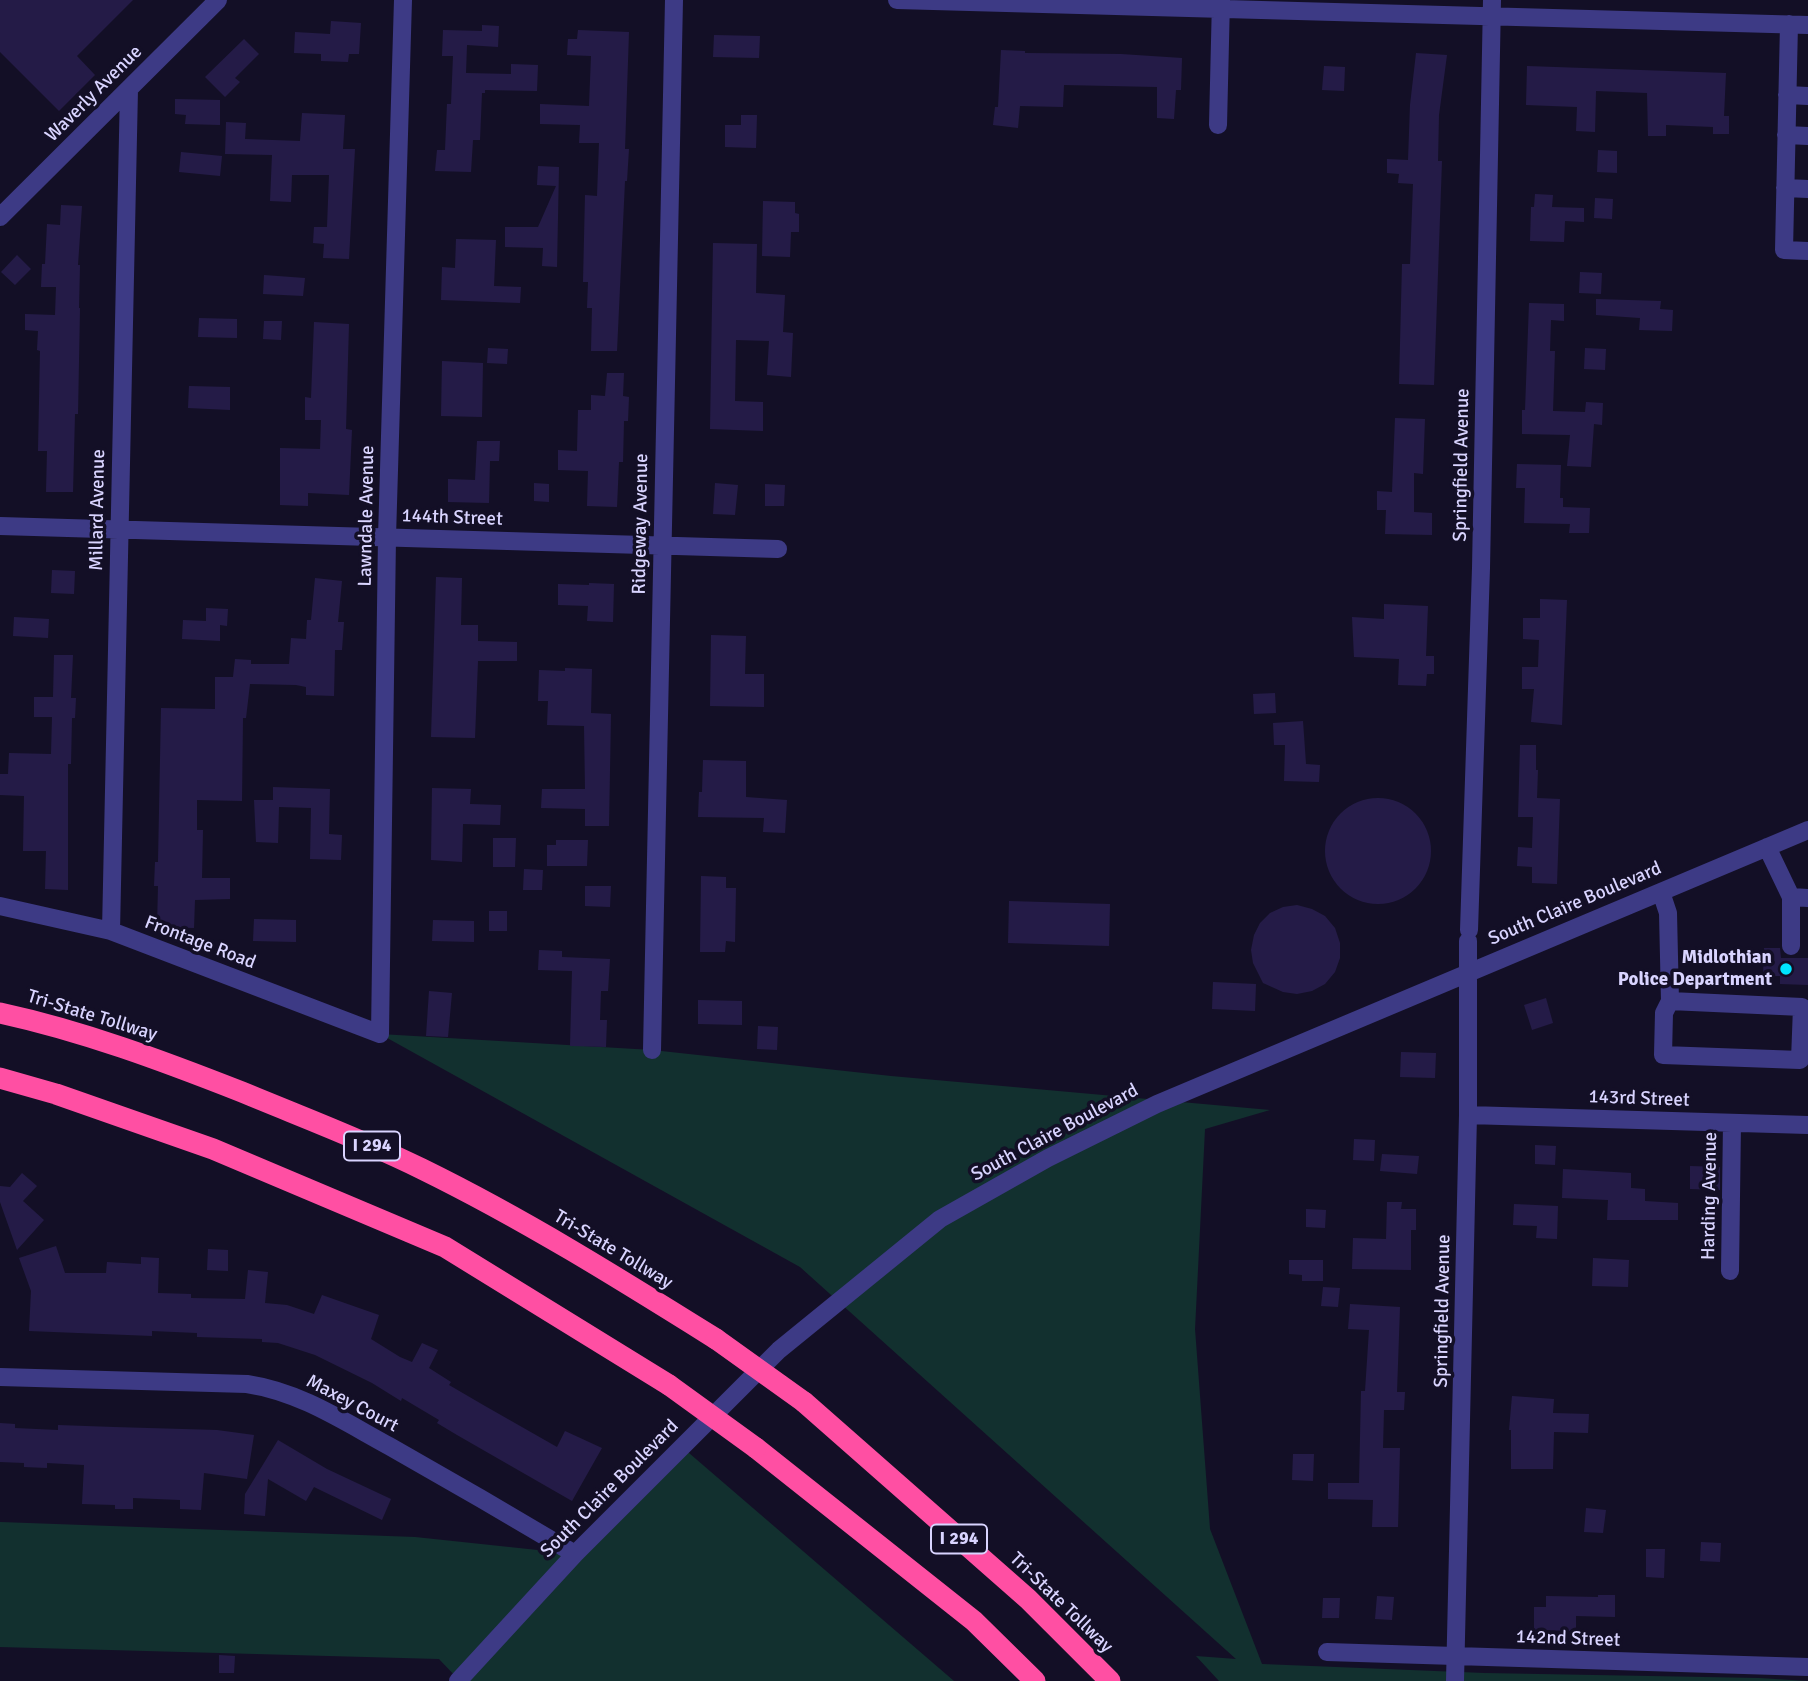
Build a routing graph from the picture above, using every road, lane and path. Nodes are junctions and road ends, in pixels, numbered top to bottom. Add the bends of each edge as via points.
1 (218, 0) edge
2 (403, 0) edge
3 (674, 0) edge
4 (897, 0) edge
5 (952, 1) edge
6 (1221, 4) edge
7 (1353, 6) edge
8 (1492, 8) edge
9 (1789, 24) junction
10 (1808, 25) edge
11 (129, 89) junction
12 (1787, 95) junction
13 (1808, 96) edge
14 (1218, 125) dead end
15 (1786, 135) junction
16 (1808, 136) edge
17 (1785, 188) junction
18 (1808, 189) edge
19 (0, 217) edge
20 (1808, 251) edge
21 (0, 526) edge
22 (118, 530) junction
23 (387, 537) junction
24 (662, 544) junction
25 (778, 549) dead end
26 (1808, 830) edge
27 (1767, 847) junction
28 (1661, 892) junction
29 (1799, 897) edge
30 (0, 905) edge
31 (111, 931) junction
32 (1791, 946) dead end
33 (1467, 972) junction
34 (1671, 1001) junction
35 (0, 1013) edge
36 (380, 1034) joint
37 (652, 1050) dead end
38 (0, 1078) edge
39 (1468, 1115) junction
40 (1732, 1123) junction
41 (1808, 1125) edge
42 (1730, 1271) dead end
43 (0, 1377) edge
44 (575, 1554) junction
45 (1327, 1653) dead end
46 (1455, 1657) junction
47 (1808, 1667) edge
48 (458, 1681) edge
49 (1035, 1681) edge
50 (1110, 1681) edge
51 (1455, 1681) edge

1 - 11 street, Waverly Avenue
2 - 23 street, Lawndale Avenue
3 - 24 street, Ridgeway Avenue
4 - 5 street
5 - 6 street
6 - 7 street
6 - 14 street
7 - 8 street
8 - 9 street
8 - 33 street, Springfield Avenue via 1481,568
9 - 10 street
9 - 12 street
11 - 19 street, Waverly Avenue
11 - 22 street, Millard Avenue
12 - 13 street
12 - 15 street
15 - 16 street
15 - 17 street
17 - 18 street
17 - 20 street via 1784,250
21 - 22 street, 144th Street
22 - 23 street, 144th Street
22 - 31 street, Millard Avenue
23 - 24 street, 144th Street
23 - 36 street, Lawndale Avenue
24 - 25 street, 144th Street
24 - 37 street, Ridgeway Avenue
26 - 27 street, South Claire Boulevard
27 - 28 street, South Claire Boulevard
27 - 29 street
28 - 33 street, South Claire Boulevard
28 - 34 street via 1668,913
29 - 32 street
30 - 31 street, Frontage Road
31 - 36 street, Frontage Road
33 - 39 street, Springfield Avenue
33 - 44 street, South Claire Boulevard via 1157,1104 940,1219 779,1350
34 - 34 street via 1664,1013 1663,1055 1801,1060 1801,1006
35 - 50 highway, Tri-State Tollway / I 294, bridge via 181,1068 320,1123 420,1168 605,1269 804,1402 1028,1599
38 - 49 highway, I 294, bridge via 213,1149 445,1247 669,1385 756,1448 974,1621
39 - 40 street, 143rd Street
39 - 46 street, Springfield Avenue
40 - 41 street, 143rd Street
40 - 42 street, Harding Avenue
43 - 44 street, Maxey Court via 269,1388 310,1403
44 - 48 street, South Claire Boulevard
45 - 46 street, 142nd Street
46 - 47 street, 142nd Street
46 - 51 street, Springfield Avenue

